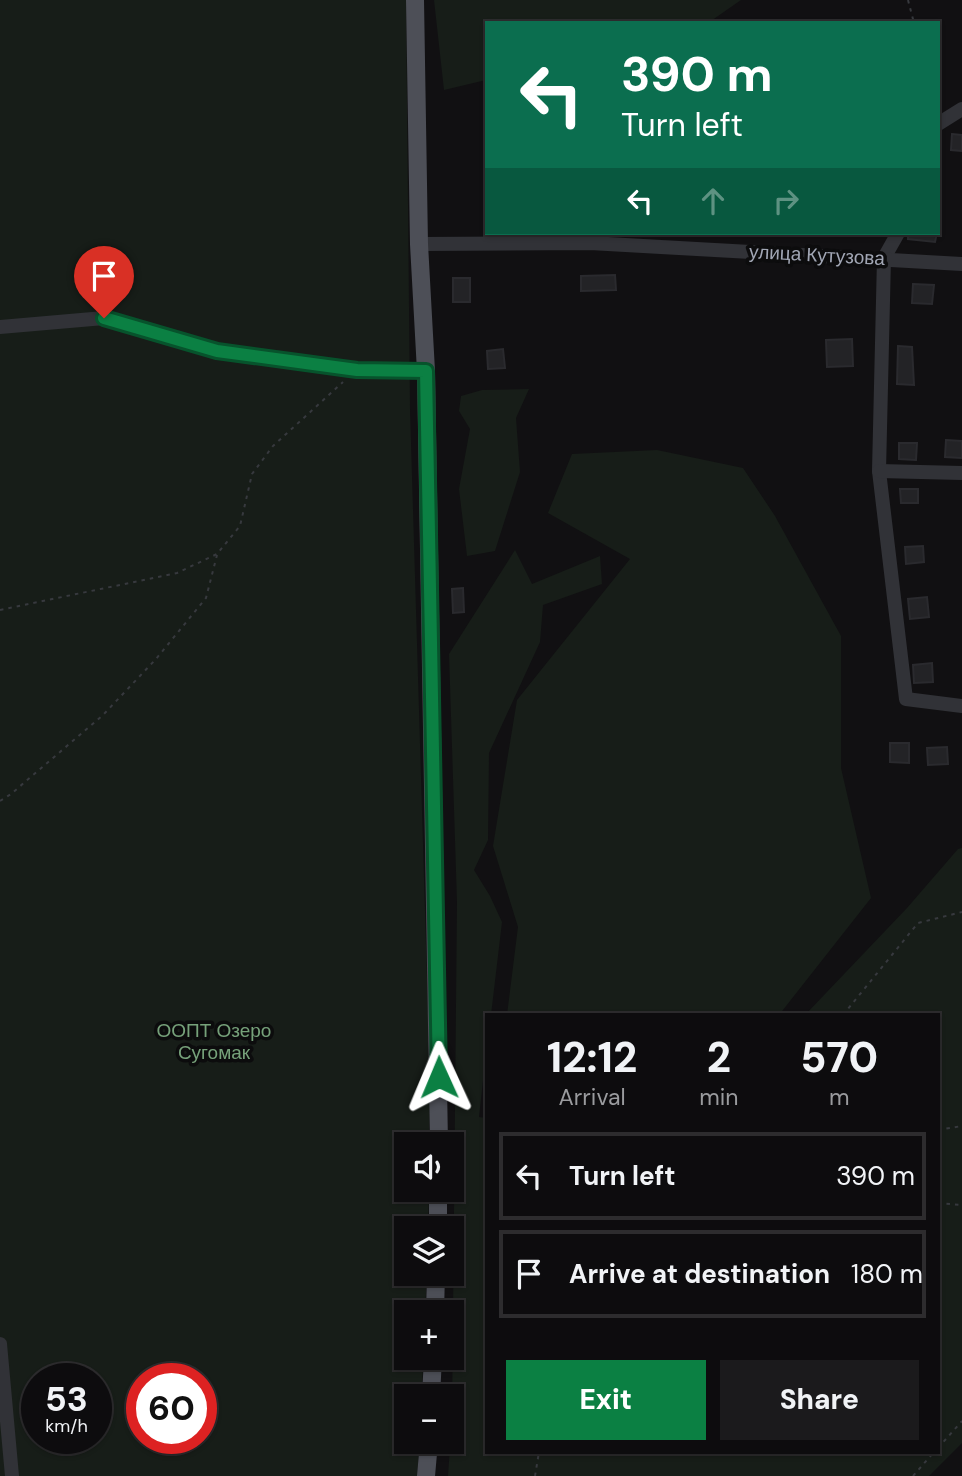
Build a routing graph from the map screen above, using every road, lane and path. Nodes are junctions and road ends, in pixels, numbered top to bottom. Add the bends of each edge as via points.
1 (415, 0) edge
2 (908, 0) edge
3 (913, 21) edge
4 (962, 109) edge
5 (940, 123) edge
6 (897, 235) edge
7 (419, 244) junction
8 (884, 258) junction
9 (962, 264) edge
10 (0, 327) edge
11 (357, 370) junction
12 (426, 371) junction
13 (879, 471) junction
14 (962, 473) edge
15 (218, 554) junction
16 (0, 610) edge
17 (962, 706) edge
18 (0, 801) edge
19 (962, 912) edge
20 (845, 1013) edge
21 (962, 1126) edge
22 (940, 1130) edge
23 (439, 1132) edge
24 (940, 1203) edge
25 (962, 1205) edge
26 (0, 1344) edge
27 (962, 1421) edge
28 (940, 1446) edge
29 (428, 1454) edge
30 (539, 1454) edge
31 (932, 1454) edge
32 (12, 1476) edge
33 (426, 1476) edge
34 (535, 1476) edge
35 (913, 1476) edge

1 - 7 main road
2 - 3 path
4 - 5 street
6 - 8 street
7 - 8 street, улица Кутузова via 590,243
7 - 12 main road
8 - 9 street, улица Кутузова
8 - 13 street
10 - 11 street via 104,318 217,351
11 - 12 street
11 - 15 path via 273,446 253,474 240,526
12 - 23 main road
13 - 14 street
13 - 17 street via 906,699
15 - 16 path via 177,573
15 - 18 path via 206,598 156,659 103,715
19 - 20 path via 918,923
21 - 22 path
24 - 25 path
26 - 32 street
27 - 28 path
29 - 33 main road
30 - 34 path
31 - 35 path

